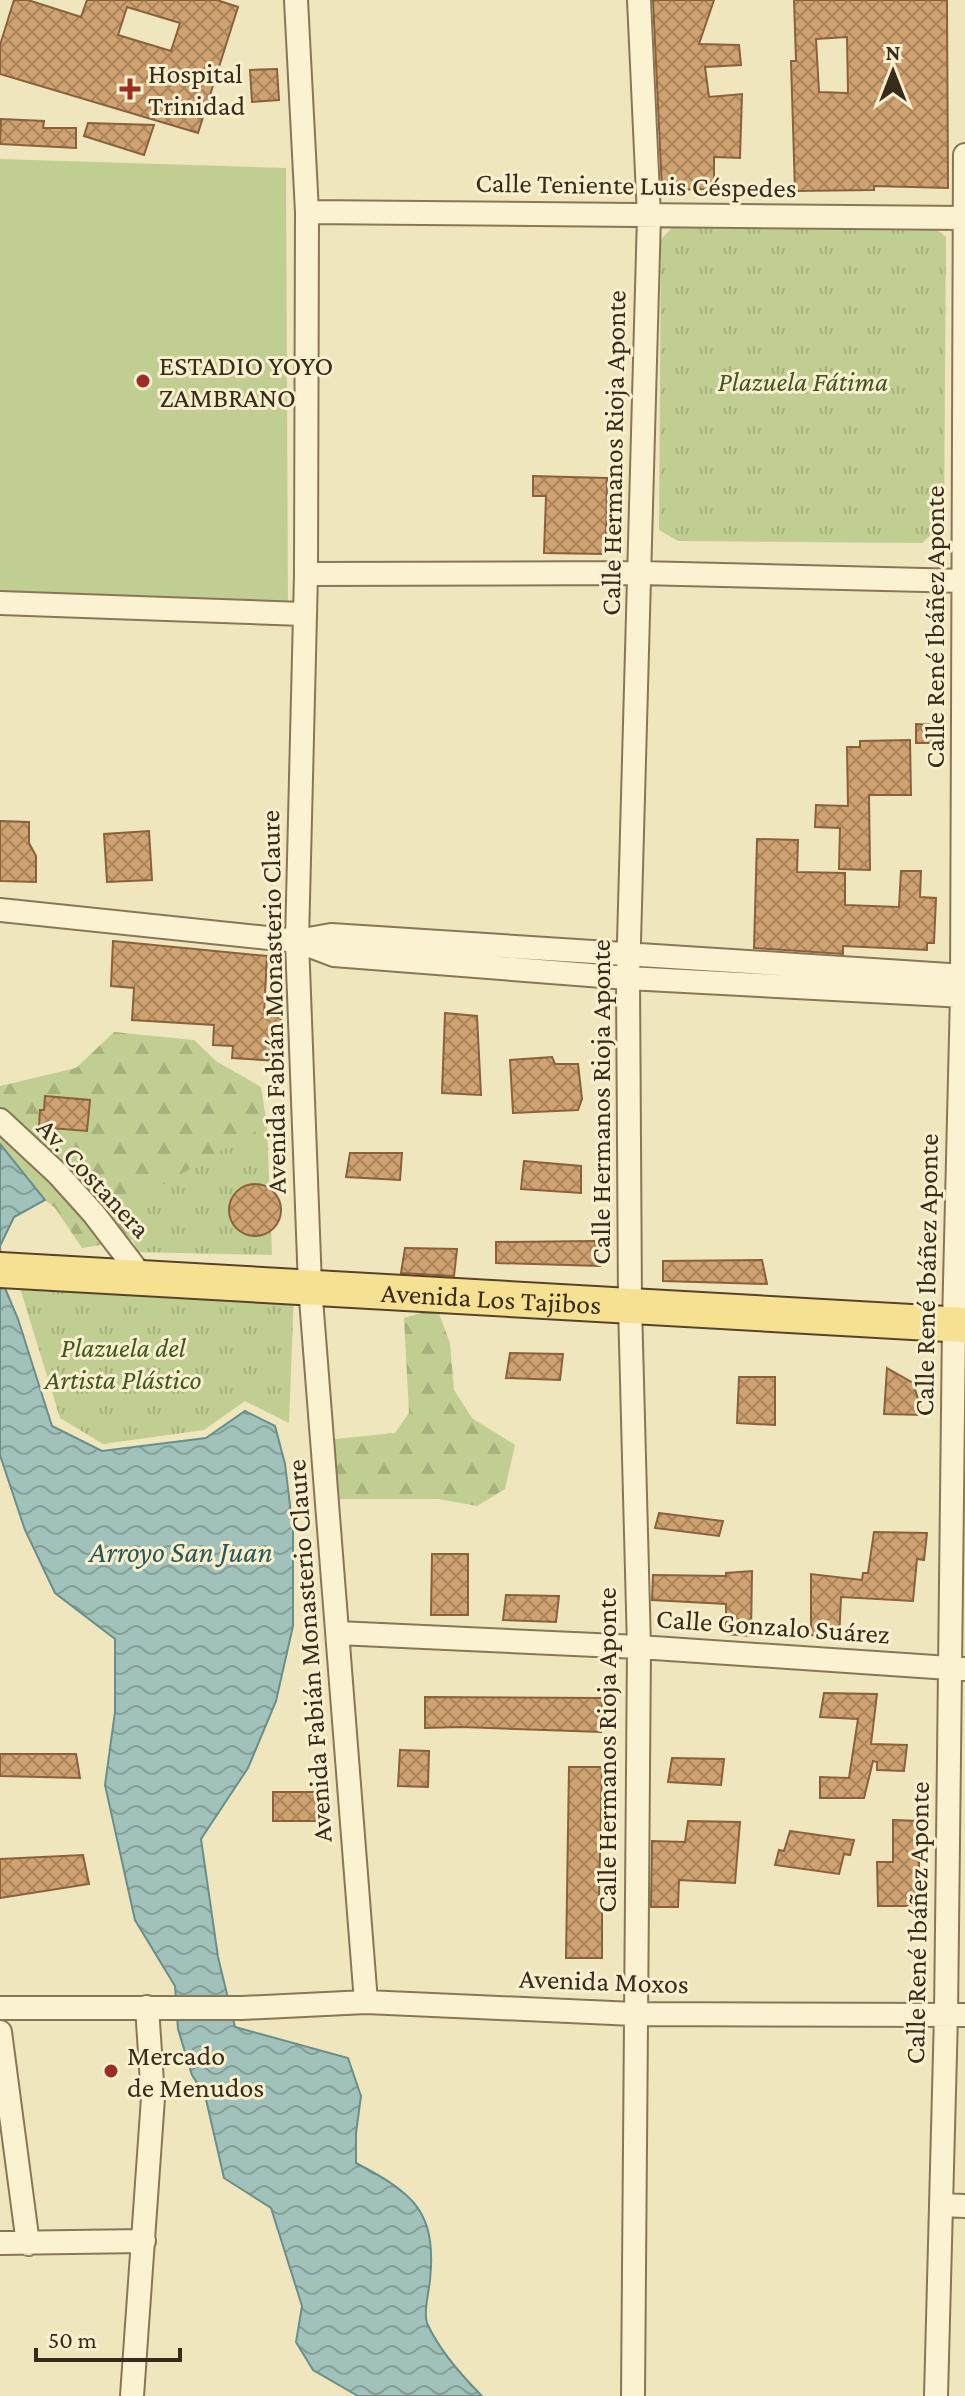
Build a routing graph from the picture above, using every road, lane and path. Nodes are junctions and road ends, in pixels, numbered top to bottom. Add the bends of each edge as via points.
1 (296, 0) edge
2 (639, 0) edge
3 (965, 155) edge
4 (307, 212) junction
5 (649, 216) junction
6 (965, 218) edge
7 (640, 573) junction
8 (306, 574) junction
9 (965, 581) edge
10 (0, 603) edge
11 (303, 614) junction
12 (0, 910) edge
13 (297, 941) junction
14 (628, 954) junction
15 (628, 978) junction
16 (963, 986) edge
17 (0, 1120) edge
18 (10, 1270) edge
19 (142, 1277) junction
20 (310, 1286) junction
21 (630, 1305) junction
22 (960, 1325) edge
23 (959, 1506) edge
24 (338, 1633) junction
25 (639, 1647) junction
26 (958, 1668) edge
27 (366, 2002) junction
28 (156, 2007) junction
29 (0, 2008) edge
30 (634, 2014) junction
31 (956, 2015) edge
32 (0, 2032) edge
33 (942, 2205) junction
34 (965, 2206) edge
35 (144, 2241) junction
36 (0, 2243) edge
37 (28, 2244) junction
38 (132, 2396) edge
39 (633, 2396) edge
40 (936, 2396) edge

1 - 4 street, Avenida Fabián Monasterio Claure
2 - 5 street, Calle Hermanos Rioja Aponte
3 - 6 street, Calle René Ibáñez Aponte
4 - 5 street, Calle Teniente Luis Céspedes
4 - 8 street, Avenida Fabián Monasterio Claure
5 - 6 street, Calle Teniente Luis Céspedes
5 - 7 street, Calle Hermanos Rioja Aponte
6 - 9 street, Calle René Ibáñez Aponte
7 - 8 street
7 - 9 street
7 - 14 street, Calle Hermanos Rioja Aponte
8 - 11 street, Avenida Fabián Monasterio Claure
9 - 16 street, Calle René Ibáñez Aponte
10 - 11 street
11 - 13 street, Avenida Fabián Monasterio Claure
12 - 13 street
13 - 14 street via 331,935
13 - 15 street via 334,955
13 - 20 street, Avenida Fabián Monasterio Claure
14 - 15 street, Calle Hermanos Rioja Aponte
14 - 16 street
15 - 16 street
15 - 21 street, Calle Hermanos Rioja Aponte
16 - 22 street, Calle René Ibáñez Aponte
17 - 19 street, Av. Costanera via 58,1174
18 - 19 main road, Avenida Los Tajibos
19 - 20 main road, Avenida Los Tajibos
20 - 21 main road, Avenida Los Tajibos
20 - 24 street, Avenida Fabián Monasterio Claure
21 - 22 main road, Avenida Los Tajibos
21 - 25 street, Calle Hermanos Rioja Aponte
22 - 23 street, Calle René Ibáñez Aponte
23 - 26 street, Calle René Ibáñez Aponte
24 - 25 street, Calle Gonzalo Suárez
24 - 27 street, Avenida Fabián Monasterio Claure
25 - 26 street, Calle Gonzalo Suárez
25 - 30 street, Calle Hermanos Rioja Aponte
26 - 31 street, Calle René Ibáñez Aponte
27 - 28 street, Avenida Moxos
27 - 30 street, Avenida Moxos
28 - 29 street
28 - 35 street
30 - 31 street, Avenida Moxos
30 - 39 street, Calle Hermanos Rioja Aponte
31 - 33 street, Calle René Ibáñez Aponte
32 - 37 street
33 - 34 street
33 - 40 street, Calle René Ibáñez Aponte
35 - 37 street
35 - 38 street
36 - 37 street

